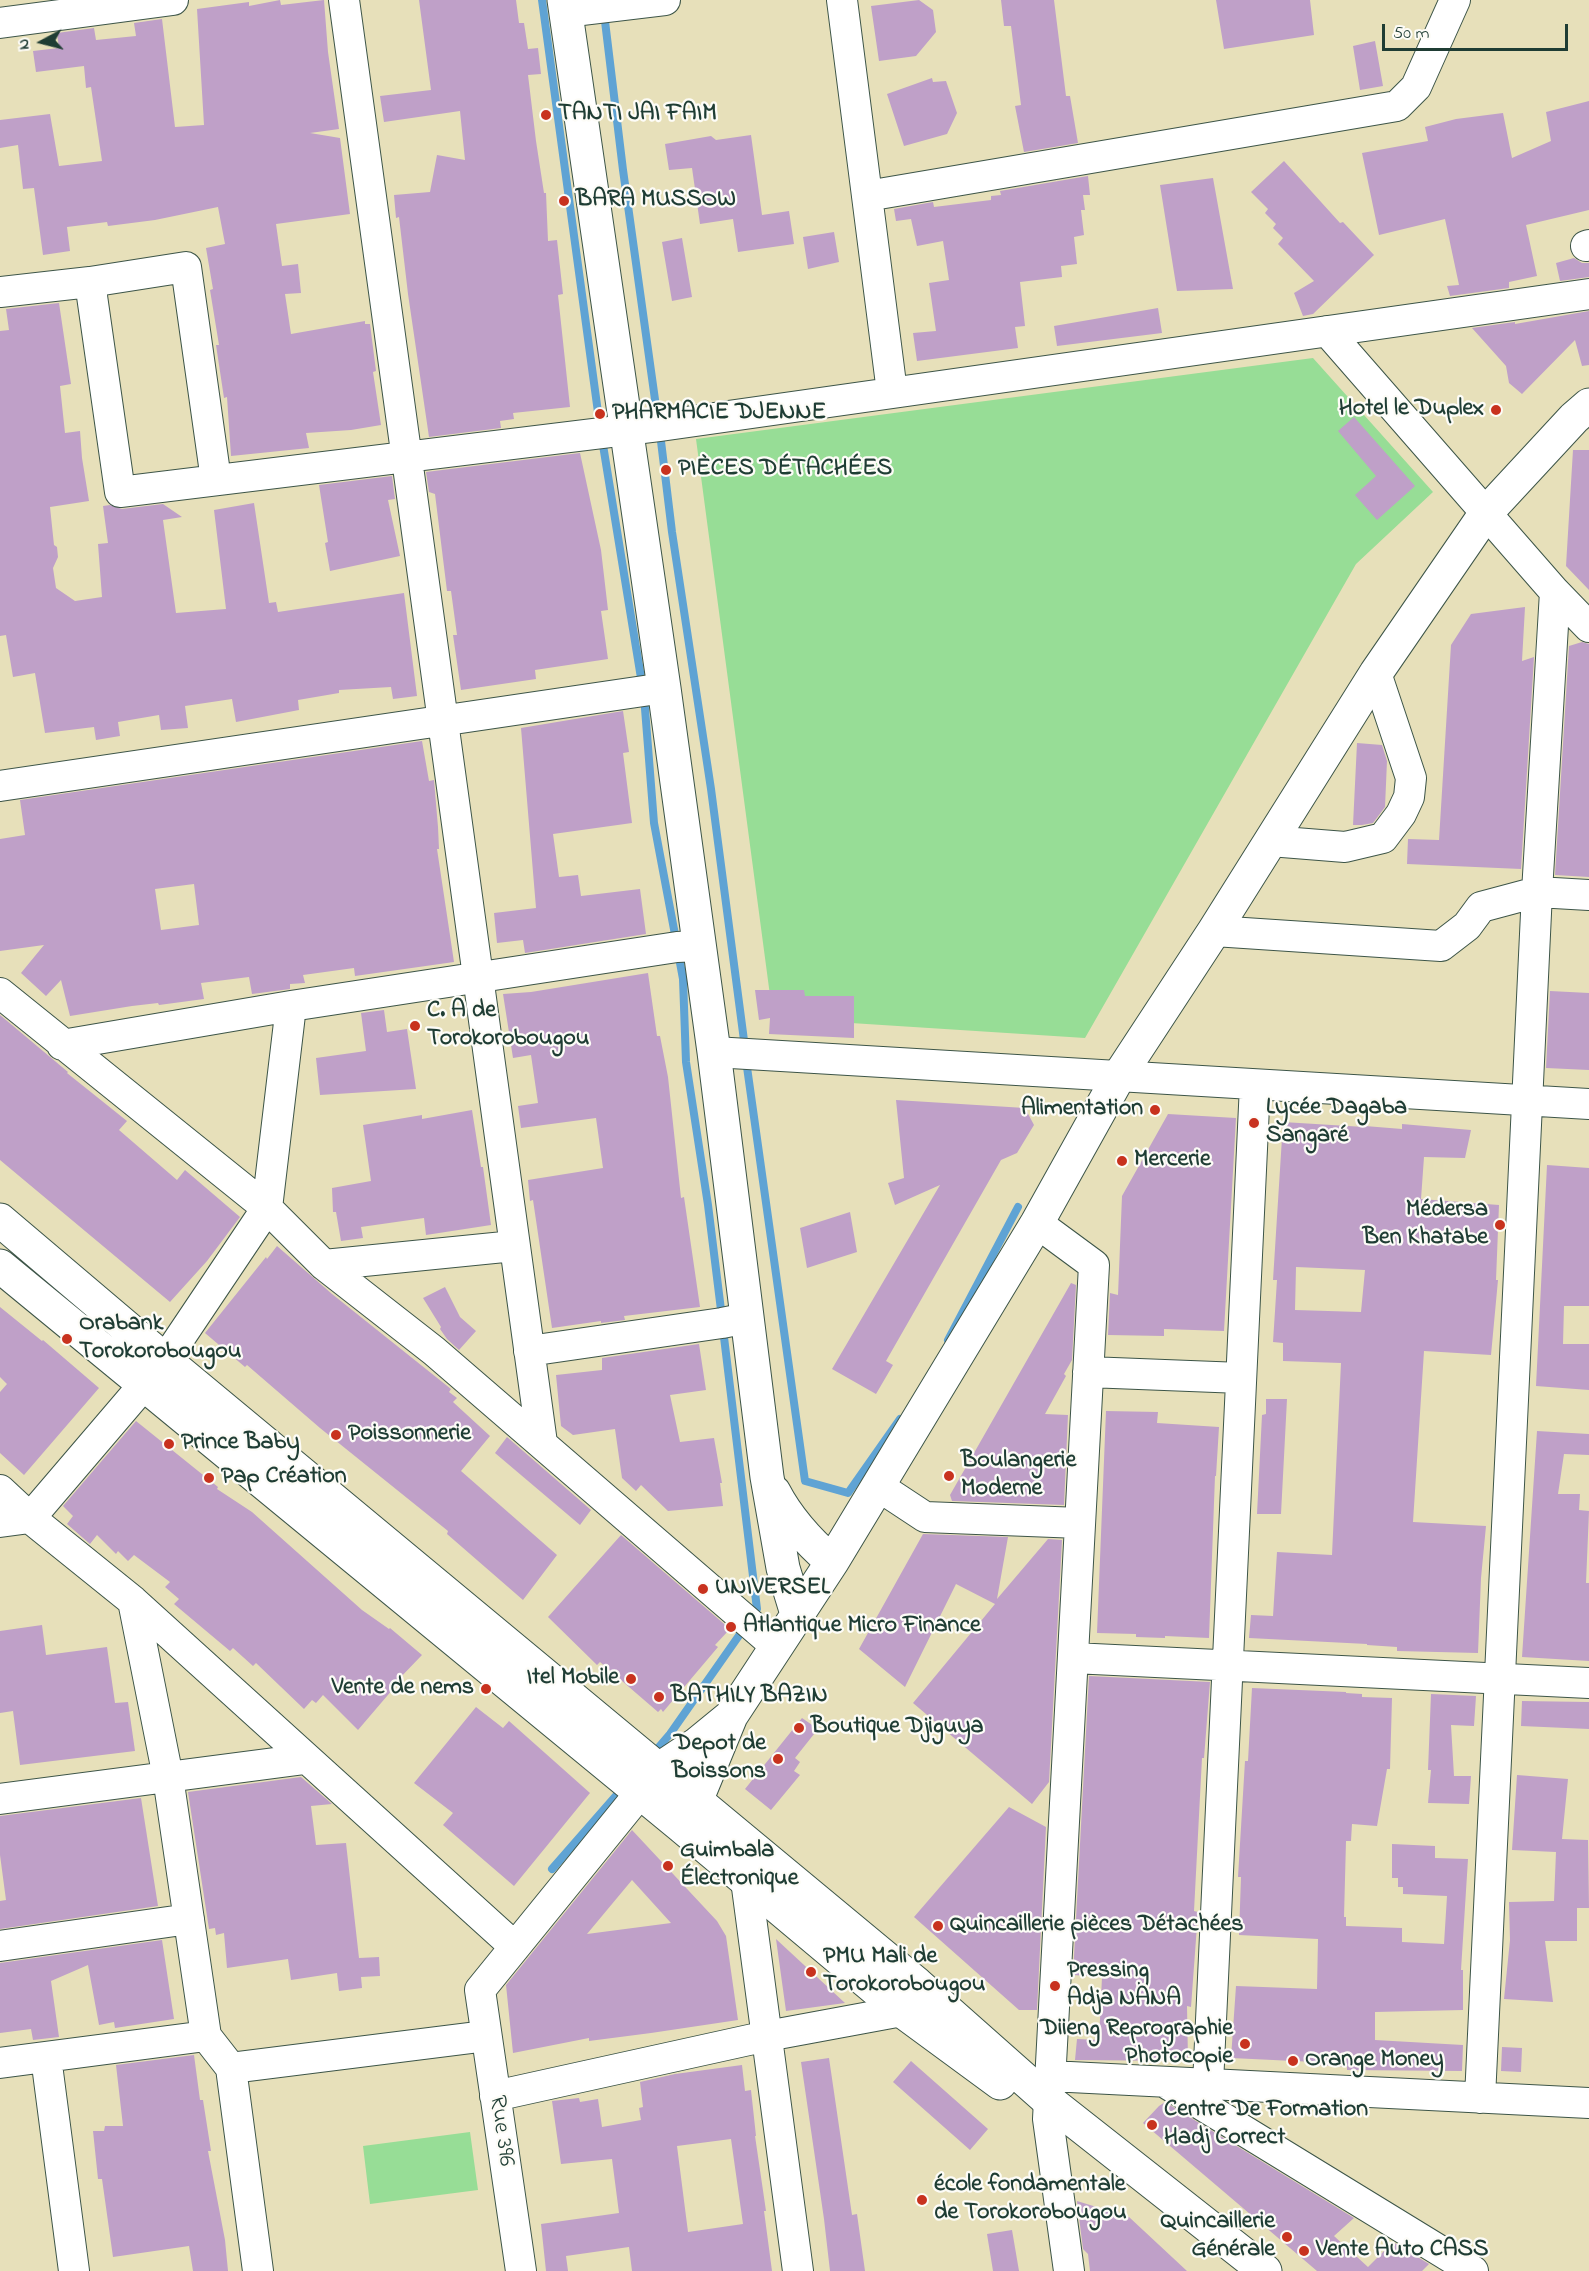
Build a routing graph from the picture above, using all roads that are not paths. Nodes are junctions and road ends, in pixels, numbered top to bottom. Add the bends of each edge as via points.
1 (344, 0) edge
2 (665, 0) edge
3 (842, 0) edge
4 (1455, 0) edge
5 (158, 1) edge
6 (565, 6) edge
7 (0, 23) edge
8 (867, 196) junction
9 (90, 282) junction
10 (0, 292) edge
11 (1589, 294) edge
12 (1327, 331) junction
13 (892, 392) junction
14 (1589, 405) edge
15 (627, 430) junction
16 (407, 456) junction
17 (216, 480) junction
18 (1486, 513) junction
19 (1555, 592) junction
20 (1589, 627) edge
21 (1376, 673) junction
22 (664, 688) junction
23 (443, 721) junction
24 (0, 786) edge
25 (1270, 841) junction
26 (1537, 892) junction
27 (1589, 895) edge
28 (1214, 931) junction
29 (699, 946) junction
30 (478, 978) junction
31 (0, 993) edge
32 (291, 1006) junction
33 (62, 1045) junction
34 (714, 1052) junction
35 (1119, 1076) junction
36 (1255, 1085) junction
37 (1527, 1101) junction
38 (1589, 1104) edge
39 (267, 1208) junction
40 (0, 1220) edge
41 (1037, 1222) junction
42 (514, 1246) junction
43 (324, 1265) junction
44 (0, 1266) edge
45 (747, 1318) junction
46 (529, 1351) junction
47 (155, 1372) junction
48 (1088, 1372) junction
49 (1241, 1378) junction
50 (542, 1443) junction
51 (767, 1477) junction
52 (878, 1486) junction
53 (0, 1490) edge
54 (30, 1518) junction
55 (0, 1522) edge
56 (1080, 1523) junction
57 (832, 1562) junction
58 (134, 1601) junction
59 (797, 1614) junction
60 (777, 1647) junction
61 (1073, 1658) junction
62 (1228, 1666) junction
63 (1500, 1679) junction
64 (1589, 1683) edge
65 (731, 1716) junction
66 (305, 1759) junction
67 (168, 1777) junction
68 (649, 1782) junction
69 (0, 1799) edge
70 (688, 1813) junction
71 (746, 1880) junction
72 (189, 1919) junction
73 (0, 1946) edge
74 (515, 1947) junction
75 (902, 2011) junction
76 (206, 2036) junction
77 (486, 2036) junction
78 (767, 2036) junction
79 (46, 2057) junction
80 (0, 2063) edge
81 (231, 2068) junction
82 (1164, 2081) junction
83 (1208, 2084) junction
84 (495, 2096) junction
85 (1049, 2098) junction
86 (1480, 2098) junction
87 (1589, 2103) edge
88 (74, 2271) edge
89 (258, 2271) edge
90 (521, 2271) edge
91 (798, 2271) edge
92 (1069, 2271) edge
93 (1228, 2271) edge
94 (1265, 2271) edge
95 (1473, 2271) edge

1 - 16 street
2 - 6 street
3 - 8 street
4 - 8 street via 1416,87 1397,106
5 - 7 street
6 - 15 main road
8 - 13 street
9 - 10 street
9 - 17 street via 120,492
9 - 17 street via 186,267
11 - 12 street
12 - 13 street
12 - 18 street
13 - 15 street
14 - 18 main road
15 - 16 street
15 - 22 main road
16 - 17 street
16 - 23 street
18 - 19 street
18 - 21 main road
19 - 20 street
19 - 26 street
21 - 25 main road
21 - 25 street via 1411,778 1409,797 1401,814 1383,838 1345,848
22 - 23 street
22 - 29 main road
23 - 24 street
23 - 30 street
25 - 28 main road
26 - 27 street
26 - 28 street via 1481,907 1467,926 1441,946
26 - 37 street
28 - 35 main road
29 - 30 street
29 - 34 main road
30 - 32 street
30 - 42 street
31 - 33 street
32 - 33 street
32 - 39 street
33 - 39 street
34 - 35 street
34 - 45 main road
35 - 36 street
35 - 41 main road
36 - 37 street
36 - 49 street
37 - 38 street
37 - 63 street
39 - 43 street
39 - 47 street
40 - 47 main road
41 - 48 street via 1094,1265
41 - 52 main road
42 - 43 street
42 - 46 street
43 - 50 street
44 - 47 main road
45 - 46 street
45 - 51 main road
46 - 50 street
47 - 54 street
47 - 68 main road
48 - 49 street
48 - 56 street
49 - 62 street
50 - 60 street
51 - 57 main road via 780,1503 810,1543
51 - 59 main road via 783,1569
52 - 56 street via 925,1517
52 - 57 main road
53 - 54 street
54 - 55 street
54 - 58 street
56 - 61 street
57 - 59 main road
58 - 66 street
58 - 67 street
59 - 60 main road
60 - 65 main road
61 - 62 street
61 - 85 street
62 - 63 street
62 - 83 street
63 - 64 street
63 - 86 street
65 - 68 main road
65 - 70 main road
66 - 67 street
66 - 74 street
67 - 69 street
67 - 72 street
68 - 70 main road
68 - 74 street
70 - 71 main road
70 - 85 main road via 917,1984
71 - 75 main road
71 - 78 street
72 - 73 street
72 - 76 street
74 - 77 street, Rue 396 via 480,1990
75 - 78 street
75 - 85 main road
76 - 79 street
76 - 81 street
77 - 81 street
77 - 84 street, Rue 396
78 - 84 street
78 - 91 street
79 - 80 street
79 - 88 street
81 - 89 street
82 - 83 street
82 - 85 street
82 - 95 street
83 - 86 street
84 - 90 street, Rue 396
85 - 92 street
85 - 93 main road
85 - 94 main road
86 - 87 street

